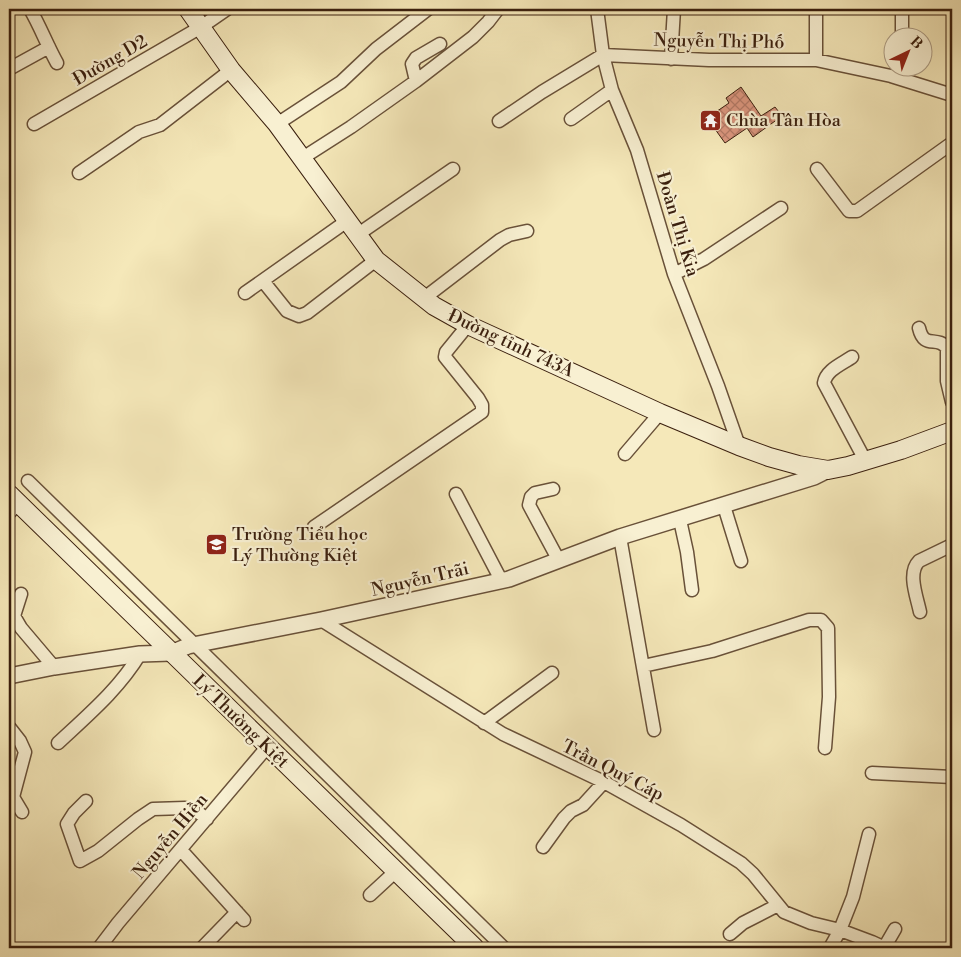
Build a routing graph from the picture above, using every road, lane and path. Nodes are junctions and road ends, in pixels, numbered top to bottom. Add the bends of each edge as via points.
1 (30, 9) edge
2 (188, 9) edge
3 (227, 9) edge
4 (428, 9) edge
5 (498, 9) edge
6 (597, 9) edge
7 (674, 9) edge
8 (816, 9) edge
9 (902, 9) edge
10 (201, 27) junction
11 (902, 28) edge
12 (440, 44) dead end
13 (48, 47) junction
14 (603, 55) junction
15 (671, 59) junction
16 (816, 60) junction
17 (57, 63) dead end
18 (9, 69) edge
19 (231, 70) junction
20 (884, 70) edge
21 (913, 78) edge
22 (416, 81) junction
23 (612, 90) junction
24 (952, 95) edge
25 (500, 120) dead end
26 (570, 120) dead end
27 (34, 124) dead end
28 (277, 124) junction
29 (952, 143) edge
30 (300, 159) junction
31 (454, 169) dead end
32 (817, 169) dead end
33 (79, 172) dead end
34 (781, 208) dead end
35 (352, 228) junction
36 (527, 231) dead end
37 (376, 260) junction
38 (674, 274) junction
39 (263, 281) junction
40 (245, 293) dead end
41 (423, 299) junction
42 (468, 325) junction
43 (919, 328) dead end
44 (852, 358) dead end
45 (952, 402) edge
46 (660, 413) junction
47 (952, 431) edge
48 (739, 446) junction
49 (625, 454) dead end
50 (865, 460) junction
51 (828, 470) junction
52 (28, 481) dead end
53 (553, 489) dead end
54 (456, 494) dead end
55 (12, 503) edge
56 (724, 506) junction
57 (680, 520) junction
58 (314, 528) dead end
59 (620, 537) junction
60 (952, 545) edge
61 (558, 559) junction
62 (741, 561) dead end
63 (501, 580) junction
64 (692, 590) dead end
65 (21, 594) dead end
66 (920, 612) dead end
67 (321, 620) junction
68 (196, 645) junction
69 (171, 653) junction
70 (140, 654) junction
71 (54, 666) junction
72 (643, 666) junction
73 (552, 673) dead end
74 (9, 676) edge
75 (484, 723) junction
76 (9, 727) edge
77 (654, 730) dead end
78 (58, 743) dead end
79 (268, 746) junction
80 (825, 748) dead end
81 (872, 773) dead end
82 (952, 777) edge
83 (604, 782) junction
84 (86, 801) dead end
85 (22, 812) dead end
86 (208, 819) junction
87 (870, 834) dead end
88 (543, 847) dead end
89 (181, 850) junction
90 (396, 871) junction
91 (370, 895) dead end
92 (778, 905) junction
93 (895, 929) dead end
94 (840, 930) junction
95 (730, 934) dead end
96 (879, 947) edge
97 (99, 948) edge
98 (202, 948) edge
99 (475, 948) edge
100 (504, 948) edge
101 (830, 948) edge

1 - 13 street
2 - 10 main road, Đường tỉnh 743A
3 - 10 street, Đường D2
4 - 28 street via 376,49 341,82
5 - 22 street via 473,37
6 - 14 street, Đoàn Thị Kia
7 - 15 street
8 - 16 street
9 - 11 street
10 - 19 main road, Đường tỉnh 743A
10 - 27 street, Đường D2
12 - 22 street via 416,58 412,64
13 - 17 street
13 - 18 street
14 - 15 street, Nguyễn Thị Phố
14 - 23 street, Đoàn Thị Kia
14 - 25 street
15 - 16 street, Nguyễn Thị Phố
16 - 20 street, Nguyễn Thị Phố
19 - 28 main road, Đường tỉnh 743A
19 - 33 street via 160,125 139,132
21 - 24 street, Nguyễn Thị Phố
22 - 30 street
23 - 26 street
23 - 38 street, Đoàn Thị Kia via 637,150
28 - 30 main road, Đường tỉnh 743A
29 - 32 street via 857,211 849,211
30 - 35 main road, Đường tỉnh 743A
31 - 35 street
34 - 38 street via 704,259
35 - 37 main road, Đường tỉnh 743A
35 - 39 street
36 - 41 street via 500,240
37 - 39 street via 299,316 287,311
37 - 41 main road, Đường tỉnh 743A
38 - 48 street, Đoàn Thị Kia
39 - 40 street
41 - 42 main road, Đường tỉnh 743A
42 - 46 main road, Đường tỉnh 743A
42 - 58 street via 445,357 478,398 482,412
43 - 45 street via 921,337 926,341 947,348 947,382
44 - 50 street via 831,372 824,383
46 - 48 main road, Đường tỉnh 743A
46 - 49 street
47 - 50 main road, Đường tỉnh 743A
48 - 51 main road, Đường tỉnh 743A via 798,465
50 - 51 main road, Đường tỉnh 743A
51 - 56 street, Nguyễn Trãi
52 - 68 street
53 - 61 street via 536,493 529,505
54 - 63 street
55 - 69 main road, Lý Thường Kiệt
56 - 57 street, Nguyễn Trãi
56 - 62 street
57 - 59 street, Nguyễn Trãi
57 - 64 street
59 - 61 street, Nguyễn Trãi
59 - 72 street
60 - 66 street via 915,565 913,574
61 - 63 street, Nguyễn Trãi
63 - 67 street, Nguyễn Trãi
65 - 71 street via 14,616
67 - 68 street, Nguyễn Trãi
67 - 75 street, Trần Quý Cáp
68 - 69 street, Nguyễn Trãi
68 - 100 street
69 - 70 street, Nguyễn Trãi
69 - 79 main road, Lý Thường Kiệt
70 - 71 street, Nguyễn Trãi
70 - 78 street via 118,685
71 - 74 street, Nguyễn Trãi
72 - 77 street
72 - 80 street via 712,651 809,620 821,620 828,628 829,697
73 - 75 street
75 - 83 street, Trần Quý Cáp
76 - 85 street via 25,752 13,797
79 - 86 street, Nguyễn Hiền
79 - 90 main road, Lý Thường Kiệt
81 - 82 street
83 - 88 street via 583,806 564,818
83 - 92 street, Trần Quý Cáp via 741,863
84 - 86 street via 67,824 80,861 153,809 185,808 195,810
86 - 89 street, Nguyễn Hiền
87 - 94 street via 853,897
89 - 97 street, Nguyễn Hiền
89 - 98 street via 240,916
90 - 91 street
90 - 99 main road, Lý Thường Kiệt
92 - 94 street, Trần Quý Cáp via 792,916
92 - 95 street via 743,923
93 - 96 street
94 - 96 street, Trần Quý Cáp
94 - 101 street

